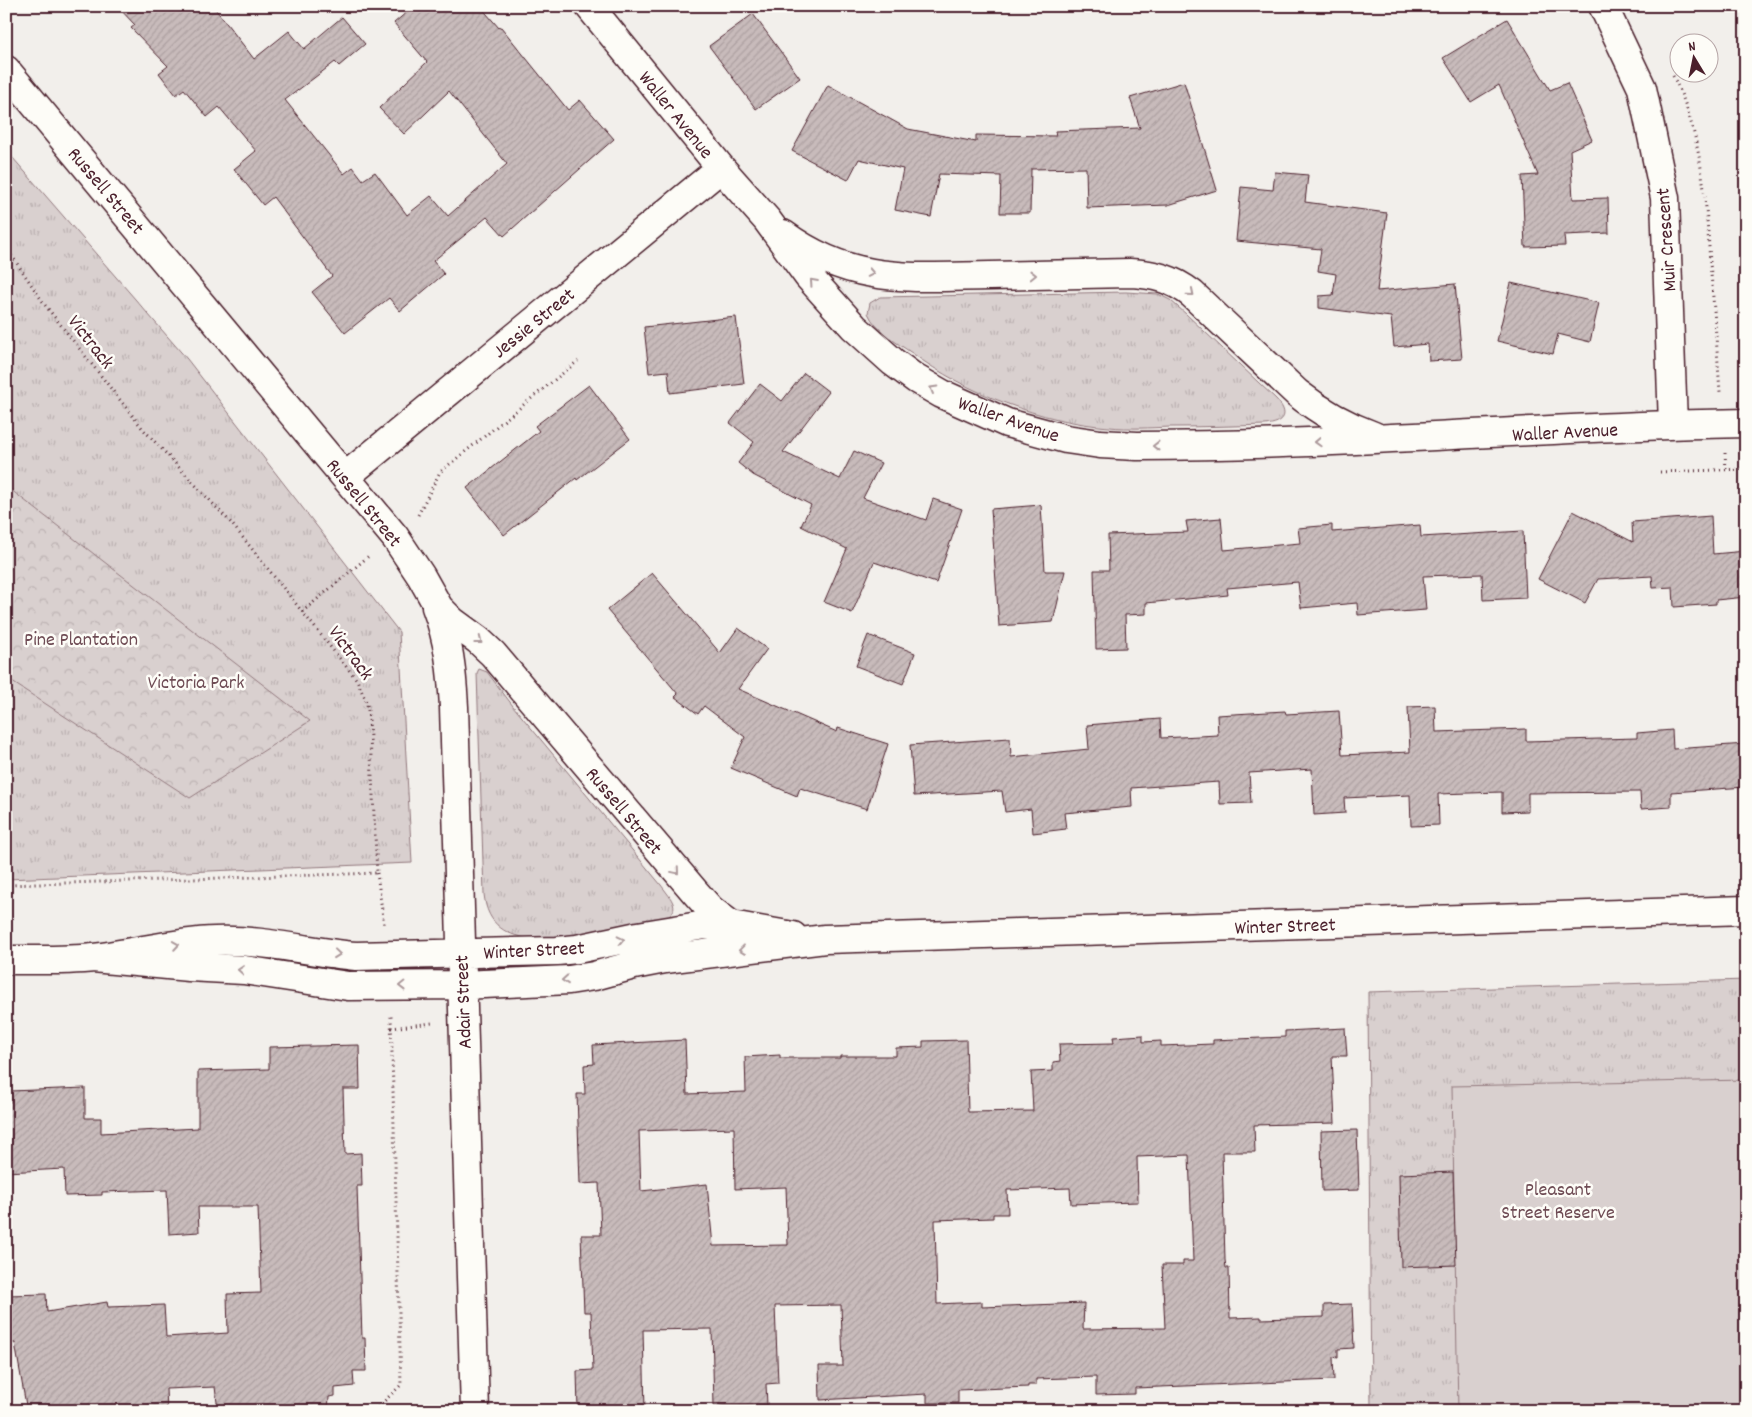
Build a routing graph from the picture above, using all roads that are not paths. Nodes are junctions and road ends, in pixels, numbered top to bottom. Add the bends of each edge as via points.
1 (588, 6) edge
2 (1603, 6) edge
3 (6, 70) edge
4 (720, 168) junction
5 (767, 220) junction
6 (1746, 423) edge
7 (1673, 425) junction
8 (1385, 440) junction
9 (345, 477) junction
10 (432, 596) junction
11 (1746, 910) edge
12 (732, 925) junction
13 (825, 939) junction
14 (461, 953) junction
15 (93, 958) junction
16 (6, 960) edge
17 (462, 985) junction
18 (475, 1411) edge

1 - 4 street, Waller Avenue
2 - 7 street, Muir Crescent via 1642,88 1665,198
3 - 9 street, Russell Street
4 - 5 street, Waller Avenue
4 - 9 street, Jessie Street
5 -> 8 street, Waller Avenue via 796,244 833,263 897,277 1130,273 1167,279 1192,294 1316,408 1351,427
8 -> 5 street, Waller Avenue via 1137,446 1066,439 1008,423 942,394 893,362 854,327 808,276
6 - 7 street, Waller Avenue
7 - 8 street, Waller Avenue
9 - 10 street, Russell Street via 395,537
10 -> 12 street, Russell Street via 452,622 493,654 695,892 711,910
10 - 14 street, Adair Street via 448,643 452,672
11 - 13 street, Winter Street
12 - 13 street, Winter Street
14 -> 12 street, Winter Street via 577,949 683,928
13 -> 17 street, Winter Street via 665,959 570,980
15 -> 14 street, Winter Street via 218,941 263,942 340,955
14 - 17 street, Adair Street
15 - 16 street, Winter Street
17 -> 15 street, Winter Street via 348,986 244,970
17 - 18 street, Adair Street

